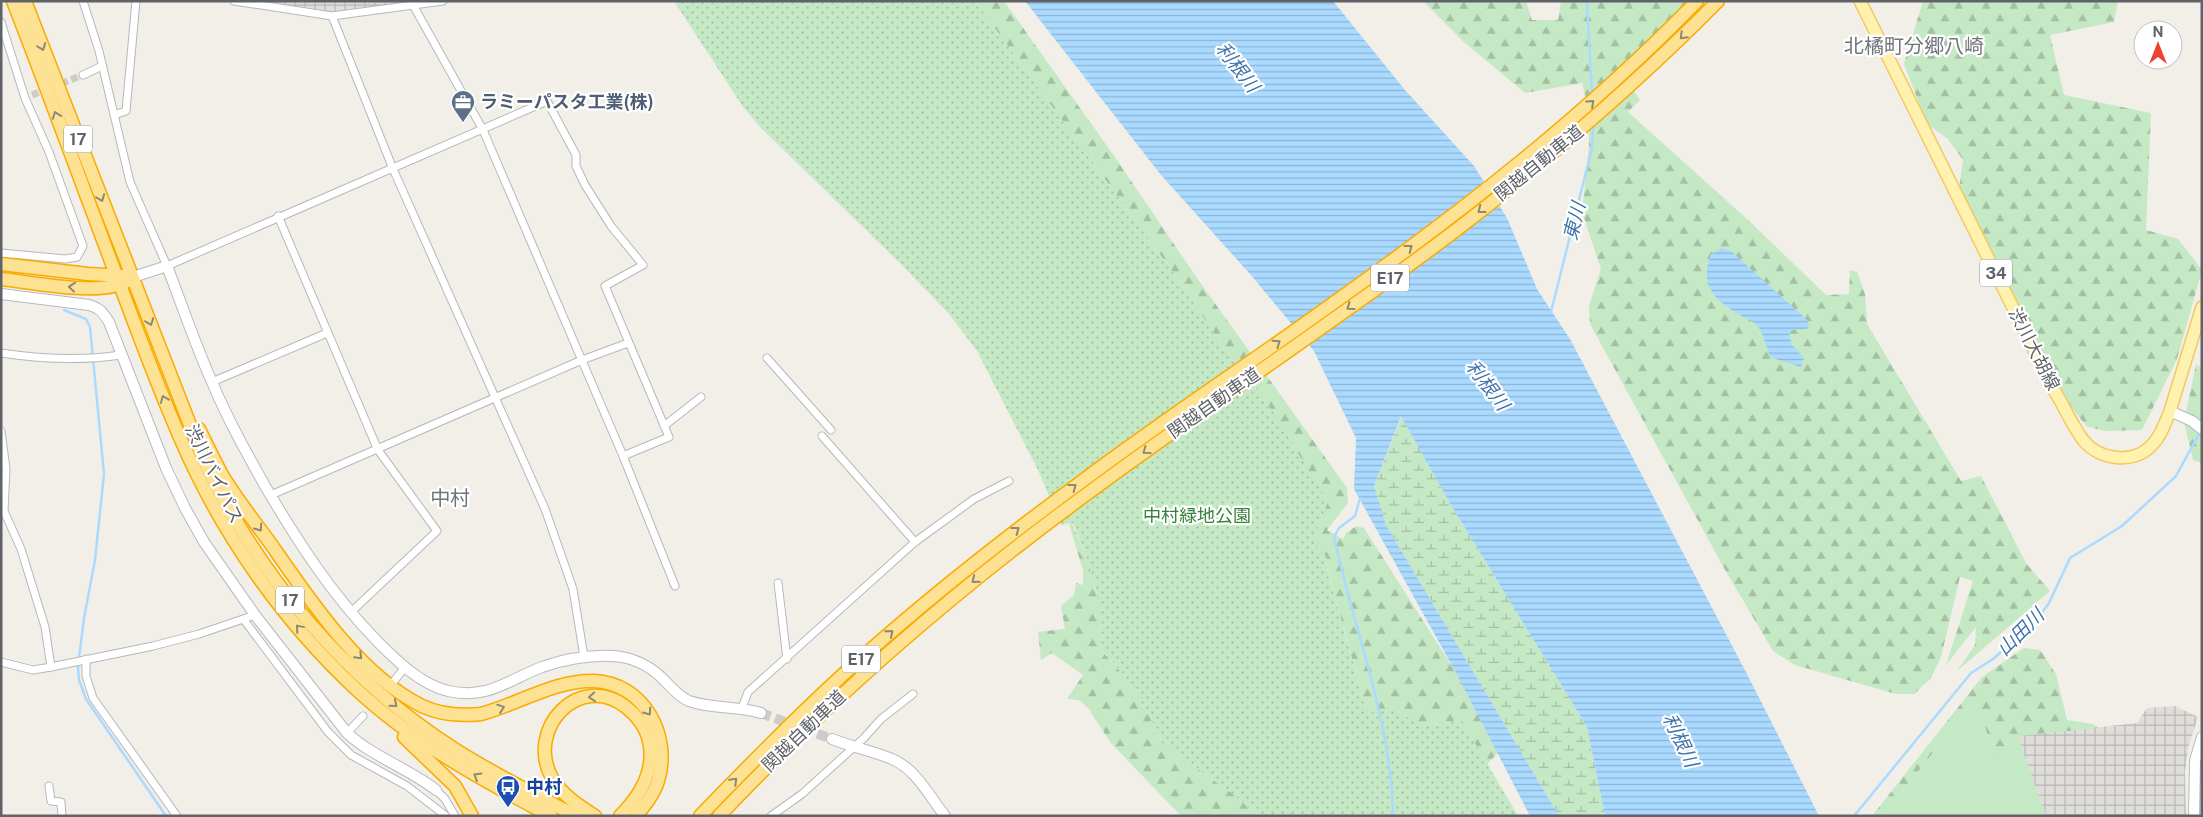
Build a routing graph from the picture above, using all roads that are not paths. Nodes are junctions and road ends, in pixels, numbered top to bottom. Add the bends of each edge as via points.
1 (14, 1) edge
2 (25, 1) edge
3 (83, 1) edge
4 (136, 1) edge
5 (234, 1) edge
6 (443, 1) edge
7 (1698, 1) edge
8 (1718, 1) edge
9 (1860, 1) edge
10 (262, 3) edge
11 (413, 6) junction
12 (332, 16) junction
13 (1, 22) edge
14 (3, 32) edge
15 (102, 66) junction
16 (83, 75) tunnel mouth
17 (114, 115) junction
18 (482, 130) junction
19 (393, 169) junction
20 (278, 216) junction
21 (1, 252) edge
22 (1, 264) edge
23 (167, 266) junction
24 (133, 277) junction
25 (1, 279) edge
26 (118, 280) junction
27 (1, 294) edge
28 (2202, 307) edge
29 (328, 333) junction
30 (628, 343) junction
31 (1, 353) edge
32 (121, 355) junction
33 (767, 358) dead end
34 (582, 360) junction
35 (166, 364) junction
36 (212, 382) junction
37 (702, 397) dead end
38 (494, 398) junction
39 (2170, 411) junction
40 (664, 426) junction
41 (2202, 429) edge
42 (831, 430) dead end
43 (1, 431) edge
44 (822, 436) dead end
45 (378, 450) junction
46 (623, 456) junction
47 (1009, 481) dead end
48 (271, 495) junction
49 (2, 511) edge
50 (915, 542) junction
51 (778, 583) dead end
52 (676, 586) dead end
53 (350, 614) junction
54 (254, 615) junction
55 (244, 620) junction
56 (584, 657) junction
57 (86, 659) junction
58 (786, 659) junction
59 (1, 662) edge
60 (51, 667) junction
61 (405, 667) junction
62 (342, 675) junction
63 (394, 681) dead end
64 (913, 694) dead end
65 (742, 708) junction
66 (761, 713) tunnel mouth
67 (363, 716) dead end
68 (347, 733) junction
69 (2202, 737) edge
70 (832, 739) tunnel mouth
71 (853, 748) junction
72 (49, 786) dead end
73 (436, 790) joint
74 (783, 808) junction
75 (628, 814) edge
76 (62, 816) edge
77 (177, 816) edge
78 (446, 816) edge
79 (455, 816) edge
80 (472, 816) edge
81 (551, 816) edge
82 (576, 816) edge
83 (595, 816) edge
84 (700, 816) edge
85 (719, 816) edge
86 (771, 816) edge
87 (784, 816) edge
88 (945, 816) edge
89 (2194, 816) edge

26 -> 1 highway, 渋川バイパス / 17
2 -> 24 highway, 渋川バイパス / 17
3 - 15 street
4 - 17 street via 126,111
5 - 10 street
6 - 11 street
84 -> 7 highway, 関越自動車道 / E17 via 865,654 958,576 1140,439 1342,298 1510,172 1614,82
8 -> 85 highway, 関越自動車道 / E17 via 1587,124 1464,224 1041,528 966,587 829,706
9 - 39 main road, 渋川大胡線 / 34 via 2054,390 2083,440 2101,454 2124,458 2135,455 2152,446
10 - 12 street
11 - 12 street
11 - 18 street
12 - 19 street
13 - 14 street
14 - 21 street via 84,246 77,257 65,259
15 - 16 street
15 - 17 street
17 - 23 street via 130,182
18 - 19 street
18 - 30 street via 547,101 576,155 576,166 585,185 611,226 643,265 605,286
18 - 34 street
19 - 20 street
19 - 38 street
20 - 23 street
20 - 29 street
22 - 26 highway
23 - 24 street
23 - 36 street
24 - 26 highway
24 -> 35 highway, 渋川バイパス / 17
26 -> 25 highway via 91,289
62 -> 26 highway, 渋川バイパス / 17 via 261,582 223,522 183,444
27 - 32 street via 97,307 108,322
28 - 39 main road, 渋川大胡線 / 34
29 - 36 street
29 - 45 street
30 - 34 street
30 - 40 street
31 - 32 street via 90,359
32 - 54 street via 185,508
33 - 42 street
34 - 38 street
34 - 46 street
35 -> 75 highway via 222,473 299,585 335,631 392,688 424,707 467,716 497,710 549,688 578,682 610,684 638,699 656,724 662,753 658,782 652,795
35 -> 82 highway, 渋川バイパス / 17 via 204,461 230,512 281,589 323,638 367,682 423,727 488,769
36 - 48 street via 240,442
37 - 40 street
38 - 45 street
38 - 56 street via 546,509 573,589
39 - 41 street
40 - 46 street via 669,437
43 - 49 street via 6,469
44 - 50 street
45 - 48 street
45 - 53 street via 437,531
46 - 52 street
47 - 50 street via 974,499
48 - 53 street via 312,564
49 - 60 street via 21,549 45,627
50 - 58 street
51 - 58 street
53 - 61 street
54 - 55 street
54 - 68 street
55 - 57 street via 153,646
55 - 78 street via 328,732 351,755 407,786
56 - 61 street via 555,663 502,686 474,693 446,690 423,680
56 - 65 street via 630,658 649,667 687,700
57 - 60 street
57 - 77 street via 86,676 93,698
58 - 65 street via 748,692
59 - 60 street via 33,670
61 - 63 street
62 - 80 highway via 374,712 444,774 464,799
81 -> 62 highway, 渋川バイパス / 17 via 434,750 388,716
64 - 71 street via 881,719
65 - 66 street
67 - 68 street
68 - 73 street
69 - 89 street via 2194,761
70 - 71 street
71 - 74 street
71 - 88 street via 893,759 911,771
72 - 76 street via 51,801 61,802
73 - 79 street
74 - 86 street
74 - 87 street
75 -> 83 highway via 647,777 649,741 641,722 632,712 612,698 594,696 569,704 553,718 544,749 547,768 560,790

